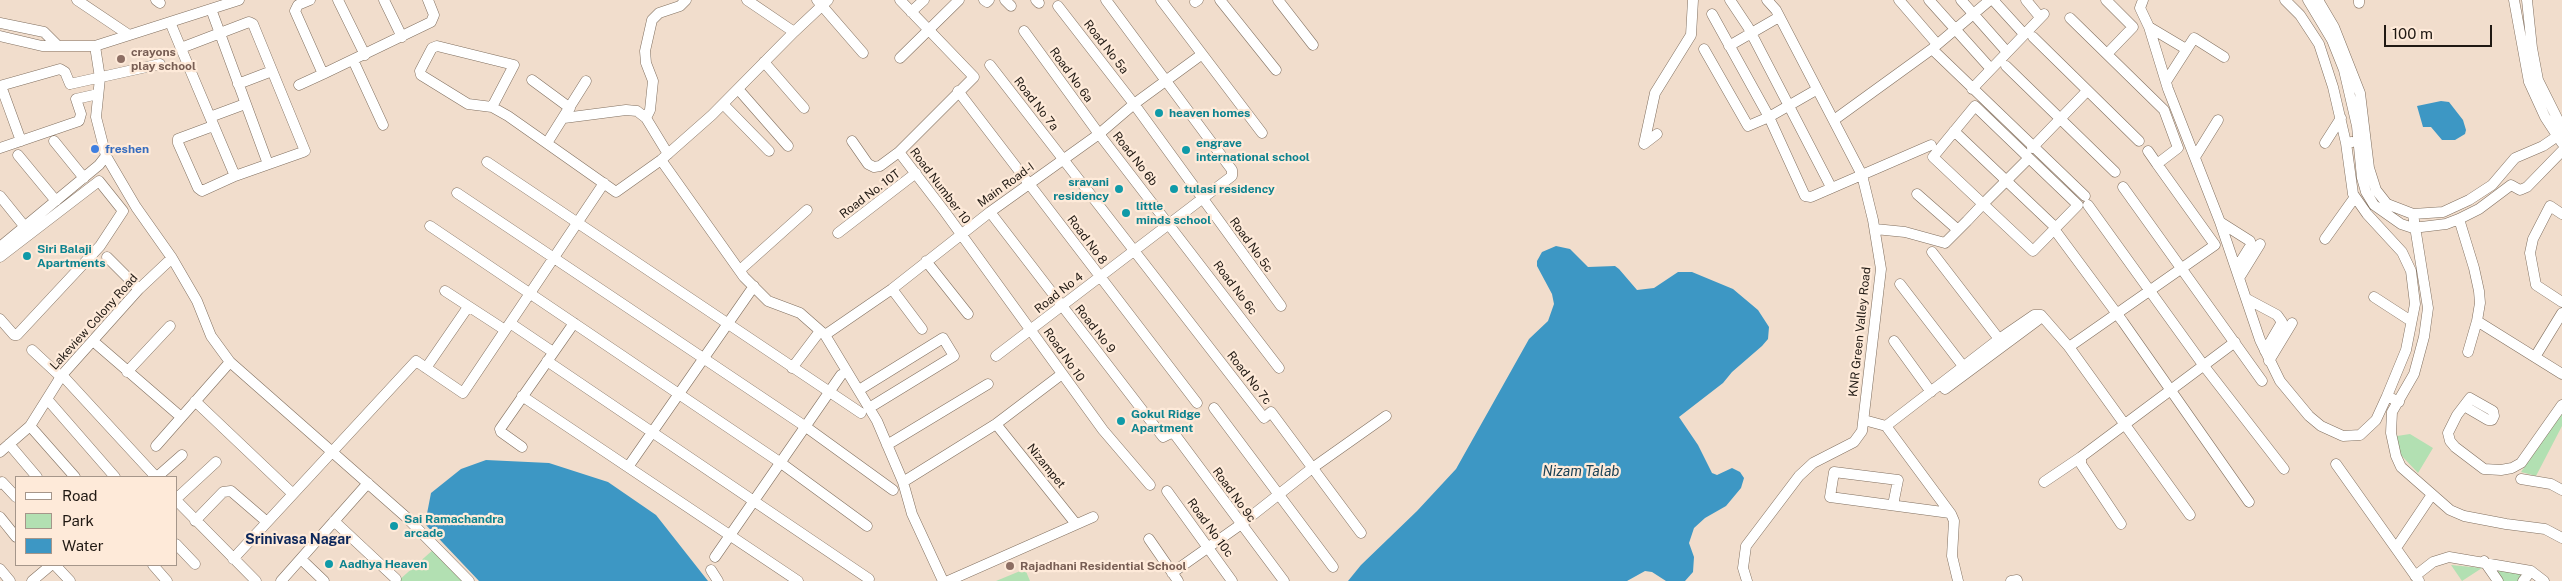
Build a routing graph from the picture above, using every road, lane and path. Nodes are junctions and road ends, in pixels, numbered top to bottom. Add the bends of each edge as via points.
1 (239, 0) edge
2 (310, 0) edge
3 (338, 0) edge
4 (384, 0) edge
5 (428, 0) edge
6 (686, 0) edge
7 (747, 0) edge
8 (900, 0) edge
9 (924, 0) edge
10 (959, 0) edge
11 (984, 0) edge
12 (990, 0) edge
13 (1106, 0) edge
14 (1161, 0) edge
15 (1220, 0) edge
16 (1278, 0) edge
17 (1693, 0) edge
18 (1730, 0) edge
19 (1767, 0) edge
20 (1899, 0) edge
21 (1930, 0) edge
22 (1961, 0) edge
23 (1992, 0) edge
24 (2026, 0) edge
25 (2106, 0) edge
26 (2143, 0) edge
27 (2285, 0) edge
28 (2308, 0) edge
29 (2318, 0) edge
30 (2514, 0) edge
31 (2527, 0) edge
32 (83, 2) edge
33 (822, 2) edge
34 (1058, 6) dead end
35 (211, 8) junction
36 (911, 12) junction
37 (1712, 14) dead end
38 (1973, 14) junction
39 (1779, 16) junction
40 (2070, 18) dead end
41 (170, 22) junction
42 (0, 23) edge
43 (2149, 27) junction
44 (928, 30) junction
45 (1954, 30) junction
46 (1024, 31) dead end
47 (794, 32) junction
48 (1751, 32) junction
49 (220, 33) junction
50 (129, 35) junction
51 (0, 36) edge
52 (2029, 36) junction
53 (402, 37) junction
54 (1313, 45) dead end
55 (58, 46) junction
56 (95, 46) junction
57 (1729, 46) junction
58 (1935, 47) junction
59 (181, 48) junction
60 (1704, 49) dead end
61 (2186, 49) junction
62 (863, 52) dead end
63 (2007, 52) junction
64 (2107, 54) junction
65 (365, 55) junction
66 (1201, 55) junction
67 (2224, 57) dead end
68 (900, 58) dead end
69 (353, 60) junction
70 (764, 62) junction
71 (160, 64) dead end
72 (990, 65) dead end
73 (2006, 66) dead end
74 (1991, 69) junction
75 (1276, 70) dead end
76 (272, 71) junction
77 (323, 74) junction
78 (100, 78) junction
79 (532, 80) dead end
80 (1165, 80) junction
81 (2167, 80) junction
82 (586, 81) dead end
83 (70, 84) junction
84 (238, 84) junction
85 (299, 85) dead end
86 (0, 86) edge
87 (738, 89) junction
88 (1972, 89) junction
89 (1816, 90) junction
90 (958, 91) junction
91 (2087, 91) junction
92 (98, 94) junction
93 (76, 99) junction
94 (245, 104) junction
95 (723, 104) junction
96 (1134, 104) junction
97 (1790, 106) junction
98 (492, 107) junction
99 (570, 108) junction
100 (804, 108) dead end
101 (1769, 117) junction
102 (564, 118) junction
103 (646, 118) junction
104 (2341, 118) junction
105 (2060, 119) junction
106 (1834, 120) junction
107 (2218, 120) dead end
108 (212, 121) junction
109 (383, 125) dead end
110 (2344, 129) junction
111 (1954, 131) junction
112 (1262, 133) dead end
113 (2360, 133) junction
114 (1099, 134) junction
115 (1657, 134) dead end
116 (2561, 135) edge
117 (21, 141) junction
118 (852, 141) dead end
119 (2139, 141) dead end
120 (54, 142) dead end
121 (2346, 142) junction
122 (547, 143) junction
123 (2325, 143) dead end
124 (1931, 145) dead end
125 (788, 146) dead end
126 (2543, 146) junction
127 (0, 148) edge
128 (770, 151) dead end
129 (2148, 151) dead end
130 (898, 152) junction
131 (2030, 153) junction
132 (2558, 154) edge
133 (18, 155) dead end
134 (106, 156) junction
135 (665, 157) junction
136 (2195, 157) junction
137 (1063, 159) junction
138 (487, 162) dead end
139 (268, 164) junction
140 (2157, 164) junction
141 (2115, 172) dead end
142 (2504, 172) junction
143 (916, 173) junction
144 (235, 176) junction
145 (1862, 176) junction
146 (84, 178) junction
147 (2006, 180) junction
148 (604, 183) junction
149 (1029, 184) junction
150 (2511, 185) junction
151 (123, 186) junction
152 (1831, 187) junction
153 (2123, 187) dead end
154 (457, 193) dead end
155 (1917, 194) dead end
156 (112, 195) junction
157 (0, 196) edge
158 (2355, 197) junction
159 (1202, 199) junction
160 (56, 201) junction
161 (1983, 204) junction
162 (807, 210) dead end
163 (990, 212) junction
164 (2412, 214) junction
165 (2562, 214) edge
166 (2459, 219) junction
167 (2220, 222) junction
168 (578, 224) junction
169 (1170, 224) junction
170 (430, 226) dead end
171 (25, 227) junction
172 (2413, 228) junction
173 (1875, 229) junction
174 (1958, 230) junction
175 (2056, 230) junction
176 (838, 234) dead end
177 (961, 236) junction
178 (2326, 239) dead end
179 (2260, 244) dead end
180 (0, 246) edge
181 (1133, 252) junction
182 (1932, 252) dead end
183 (0, 257) edge
184 (107, 257) dead end
185 (172, 258) junction
186 (554, 258) junction
187 (926, 261) junction
188 (2181, 268) junction
189 (740, 270) junction
190 (2238, 274) junction
191 (1100, 277) junction
192 (1900, 284) dead end
193 (754, 286) junction
194 (139, 289) junction
195 (892, 289) junction
196 (2150, 289) junction
197 (445, 291) dead end
198 (530, 294) junction
199 (2374, 297) dead end
200 (2247, 299) junction
201 (2562, 302) edge
202 (468, 306) junction
203 (1281, 306) dead end
204 (1061, 307) junction
205 (2116, 313) junction
206 (2562, 313) edge
207 (968, 314) dead end
208 (2041, 315) junction
209 (0, 319) edge
210 (2411, 321) junction
211 (2476, 321) junction
212 (727, 323) junction
213 (2292, 323) dead end
214 (574, 324) junction
215 (170, 326) dead end
216 (507, 327) junction
217 (922, 329) dead end
218 (1031, 330) junction
219 (823, 333) junction
220 (1998, 339) junction
221 (93, 341) junction
222 (1894, 341) dead end
223 (2235, 342) junction
224 (2069, 347) junction
225 (32, 350) dead end
226 (2468, 352) dead end
227 (996, 356) dead end
228 (2267, 356) junction
229 (550, 357) junction
230 (703, 357) junction
231 (2535, 357) junction
232 (230, 362) junction
233 (1963, 366) junction
234 (2204, 366) junction
235 (426, 368) junction
236 (792, 368) junction
237 (1279, 368) dead end
238 (127, 372) junction
239 (1062, 374) junction
240 (2562, 374) edge
241 (841, 375) dead end
242 (62, 376) junction
243 (2262, 381) dead end
244 (988, 384) dead end
245 (859, 390) junction
246 (2171, 390) junction
247 (1931, 392) junction
248 (829, 393) junction
249 (678, 394) junction
250 (522, 396) junction
251 (2387, 396) junction
252 (47, 399) junction
253 (196, 401) junction
254 (2398, 402) junction
255 (1197, 403) dead end
256 (2562, 405) edge
257 (2382, 406) junction
258 (2464, 406) dead end
259 (1214, 408) dead end
260 (865, 410) junction
261 (2392, 412) junction
262 (1386, 416) dead end
263 (181, 418) junction
264 (1864, 420) junction
265 (996, 424) junction
266 (2124, 424) junction
267 (30, 426) junction
268 (806, 427) junction
269 (1887, 428) junction
270 (652, 432) junction
271 (1163, 437) joint
272 (9, 444) junction
273 (887, 445) junction
274 (156, 446) dead end
275 (522, 447) dead end
276 (332, 450) junction
277 (0, 452) edge
278 (182, 455) dead end
279 (2080, 457) junction
280 (216, 462) dead end
281 (781, 463) junction
282 (2336, 464) dead end
283 (628, 467) junction
284 (1311, 469) junction
285 (2284, 469) dead end
286 (37, 476) edge
287 (74, 476) edge
288 (114, 476) edge
289 (155, 476) edge
290 (157, 476) edge
291 (2521, 479) dead end
292 (903, 482) junction
293 (2044, 482) dead end
294 (368, 483) junction
295 (0, 484) edge
296 (1150, 485) dead end
297 (893, 490) dead end
298 (2562, 490) edge
299 (1167, 491) dead end
300 (293, 494) junction
301 (1278, 496) junction
302 (2431, 496) junction
303 (15, 497) edge
304 (178, 497) edge
305 (178, 501) edge
306 (754, 501) junction
307 (2249, 502) dead end
308 (1893, 505) junction
309 (1950, 513) junction
310 (2190, 514) dead end
311 (0, 517) edge
312 (1094, 517) dead end
313 (195, 521) junction
314 (334, 521) junction
315 (267, 522) junction
316 (1076, 524) junction
317 (2121, 524) dead end
318 (1240, 525) junction
319 (867, 526) dead end
320 (1361, 533) dead end
321 (15, 536) edge
322 (731, 536) junction
323 (2562, 538) edge
324 (1149, 540) dead end
325 (178, 546) edge
326 (1209, 547) junction
327 (2396, 548) junction
328 (715, 557) dead end
329 (301, 559) junction
330 (234, 560) junction
331 (2484, 561) junction
332 (195, 564) dead end
333 (56, 566) edge
334 (154, 566) edge
335 (44, 567) edge
336 (1333, 567) dead end
337 (0, 569) edge
338 (711, 570) dead end
339 (2531, 570) junction
340 (1175, 577) edge
341 (2417, 578) edge
342 (396, 579) dead end
343 (869, 579) dead end
344 (10, 581) edge
345 (32, 581) edge
346 (70, 581) edge
347 (167, 581) edge
348 (256, 581) edge
349 (281, 581) edge
350 (324, 581) edge
351 (470, 581) edge
352 (718, 581) edge
353 (798, 581) edge
354 (944, 581) edge
355 (948, 581) edge
356 (1232, 581) edge
357 (1284, 581) edge
358 (1747, 581) edge
359 (1958, 581) edge
360 (2498, 581) edge
361 (2523, 581) edge
362 (2544, 581) edge

1 - 35 street
2 - 77 street via 298,5 295,11
3 - 65 street
4 - 53 street
5 - 53 street via 433,20
6 - 103 street via 652,20 645,51 653,81
7 - 47 street
8 - 36 street
9 - 36 street
10 - 44 street
11 - 12 street
13 - 80 street
14 - 66 street
15 - 75 street
16 - 54 street
17 - 115 street via 1691,35 1656,93 1644,144
18 - 48 street
19 - 39 street, KNR Green Valley Road
20 - 58 street
21 - 45 street
22 - 38 street
23 - 38 street
23 - 52 street
24 - 52 street via 2042,15
25 - 64 street via 2133,27
26 - 43 street via 2140,8
27 - 104 street via 2300,15 2319,44
28 - 113 street via 2332,40 2344,70
29 - 113 street via 2334,27 2357,84
30 - 116 street via 2529,82 2544,117
31 - 116 street via 2538,80
32 - 50 street
33 - 47 street
33 - 62 street
34 - 96 street, Road No 5a
35 - 41 street
35 - 49 street
36 - 44 street
37 - 57 street
38 - 45 street
38 - 63 street
39 - 48 street
39 - 89 street, KNR Green Valley Road
40 - 64 street
41 - 50 street
41 - 59 street
42 - 55 street via 44,32
43 - 61 street
43 - 81 street
44 - 68 street
44 - 90 street via 974,77
45 - 58 street
45 - 74 street
46 - 114 street, Road No 6a
47 - 70 street
48 - 57 street
48 - 97 street
49 - 59 street
49 - 76 street via 249,22 253,24
49 - 84 street
50 - 56 street
51 - 55 street via 42,46
52 - 63 street
52 - 91 street
53 - 65 street
55 - 56 street
56 - 78 street
57 - 101 street
58 - 88 street
58 - 106 street
59 - 108 street
60 - 101 street via 1748,126
61 - 67 street via 2194,38
61 - 81 street
63 - 74 street
64 - 140 street via 2164,110 2178,148
65 - 69 street
66 - 80 street, Main Road-I
66 - 112 street
69 - 77 street
69 - 109 street
70 - 87 street
70 - 100 street
71 - 78 street
72 - 137 street, Road No 7a
73 - 105 street
74 - 88 street
76 - 84 street
76 - 139 street via 305,150
77 - 85 street
78 - 83 street
78 - 92 street
79 - 99 street
80 - 96 street, Main Road-I
80 - 159 street, Road No 4 via 1232,170 1232,176
81 - 136 street
82 - 99 street
83 - 86 street via 60,69
83 - 93 street
84 - 94 street
86 - 117 street
87 - 95 street
87 - 125 street
88 - 131 street
89 - 97 street
89 - 106 street, KNR Green Valley Road
90 - 130 street
90 - 149 street, Road No 8
91 - 105 street
91 - 119 street
92 - 93 street
92 - 134 street via 96,117 107,143
93 - 117 street via 81,114 79,121
94 - 108 street
94 - 139 street
95 - 128 street
95 - 135 street
96 - 114 street, Main Road-I
96 - 159 street, Road No 5a
97 - 101 street
97 - 152 street
98 - 98 street via 468,104 421,75 432,48 437,46 514,64
98 - 122 street
99 - 102 street
101 - 152 street via 1805,196 1810,197
102 - 103 street via 626,110 636,111
102 - 122 street
103 - 135 street
104 - 110 street
104 - 123 street
105 - 131 street
105 - 141 street
106 - 145 street, KNR Green Valley Road
107 - 136 street
108 - 144 street
108 - 144 street via 178,139 178,142 202,191
110 - 113 street
110 - 121 street
111 - 131 street via 1974,106
111 - 147 street
111 - 161 street via 1933,157
113 - 121 street
113 - 164 street via 2376,190 2388,204
113 - 172 street via 2366,192 2374,205
114 - 137 street, Main Road-I
114 - 169 street, Road No 6b
116 - 126 street
117 - 127 street
118 - 130 street via 871,167 888,161
120 - 146 street
121 - 158 street
122 - 148 street
124 - 145 street
126 - 132 street
126 - 142 street via 2515,158
129 - 140 street
130 - 143 street, Road Number 10
131 - 147 street
131 - 175 street via 2078,204
131 - 196 street via 2086,201
132 - 150 street via 2527,188 2520,190
133 - 160 street
134 - 146 street
134 - 151 street
135 - 148 street via 616,192
135 - 189 street
136 - 167 street
137 - 149 street, Main Road-I
137 - 181 street, Road No 7a
138 - 168 street
139 - 144 street
140 - 188 street via 2215,245
142 - 150 street
142 - 164 street via 2492,185 2443,212
143 - 176 street, Road No. 10T
143 - 177 street, Road Number 10
145 - 152 street
145 - 173 street, KNR Green Valley Road
146 - 160 street
147 - 161 street
147 - 175 street
148 - 168 street
149 - 163 street, Main Road-I
149 - 191 street, Road No 8
150 - 166 street via 2479,209
151 - 156 street
151 - 185 street
153 - 188 street
154 - 186 street
155 - 174 street
156 - 183 street via 100,182 96,182
156 - 209 street via 123,214 65,286 17,335
157 - 171 street
158 - 178 street
158 - 210 street via 2402,252 2411,271 2415,304
159 - 169 street, Road No 4
159 - 203 street, Road No 5c
160 - 171 street
161 - 174 street
161 - 175 street via 2033,251
162 - 189 street
163 - 177 street, Main Road-I
163 - 204 street, Road No 9
164 - 172 street
165 - 201 street via 2550,206 2533,239 2530,253 2536,285
166 - 172 street
166 - 211 street via 2479,291
167 - 190 street
167 - 190 street via 2252,244
168 - 186 street
168 - 212 street
169 - 181 street, Road No 4
169 - 237 street, Road No 6c
170 - 198 street
171 - 180 street
172 - 254 street via 2428,308 2414,374
173 - 174 street via 1905,232 1945,243
173 - 264 street, KNR Green Valley Road via 1881,269
175 - 205 street
177 - 187 street, Main Road-I
177 - 218 street, Road No 10
179 - 190 street
181 - 191 street, Road No 4
181 - 284 street, Road No 7c via 1264,418 1271,412
182 - 220 street
184 - 194 street
185 - 194 street, Lakeview Colony Road
185 - 232 street via 197,301 211,336
186 - 198 street
186 - 230 street
187 - 195 street, Main Road-I
187 - 207 street
188 - 196 street
188 - 223 street
189 - 193 street
190 - 200 street
191 - 204 street, Road No 4
191 - 255 street, Road No 8
192 - 233 street
193 - 212 street
193 - 219 street via 768,301 800,313
194 - 221 street, Lakeview Colony Road
195 - 217 street
195 - 219 street, Main Road-I
196 - 205 street
196 - 234 street
197 - 202 street
198 - 214 street
198 - 216 street
199 - 210 street
200 - 228 street
200 - 228 street via 2277,315 2282,322
202 - 216 street
202 - 235 street
204 - 218 street, Road No 4
204 - 271 street, Road No 9
205 - 224 street
205 - 246 street
206 - 231 street
208 - 220 street via 2034,316
208 - 224 street
208 - 269 street via 2038,321
210 - 251 street via 2406,350
211 - 226 street
211 - 231 street
212 - 230 street
212 - 236 street
213 - 228 street
214 - 229 street
214 - 249 street
215 - 238 street
216 - 229 street
216 - 235 street via 463,393
218 - 227 street, Road No 4
218 - 239 street, Road No 10
219 - 236 street, Main Road-I
219 - 245 street
220 - 233 street
221 - 238 street
221 - 242 street, Lakeview Colony Road
222 - 247 street
223 - 234 street
223 - 243 street
224 - 266 street
225 - 242 street
228 - 257 street via 2280,381 2309,416 2321,426 2343,436 2360,435 2376,420
229 - 250 street
229 - 270 street
230 - 249 street
230 - 268 street
231 - 240 street
232 - 253 street
232 - 276 street
233 - 247 street
234 - 246 street
234 - 285 street
235 - 276 street via 416,361
236 - 248 street
238 - 263 street
239 - 265 street
239 - 296 street, Road No 10 via 1103,430
241 - 248 street
242 - 252 street, Lakeview Colony Road
242 - 289 street
244 - 273 street
245 - 260 street
245 - 260 street via 943,338 954,356
246 - 266 street
246 - 307 street
247 - 269 street
248 - 260 street
248 - 268 street
249 - 270 street
249 - 281 street
250 - 275 street via 500,428
250 - 283 street
251 - 254 street
251 - 257 street
252 - 267 street, Lakeview Colony Road
252 - 288 street
253 - 263 street
253 - 300 street
254 - 261 street
256 - 258 street via 2521,463 2501,470 2484,469 2450,441 2448,433
257 - 261 street
259 - 301 street
260 - 273 street
261 - 302 street via 2391,433 2401,467
262 - 284 street
263 - 274 street
264 - 269 street
264 - 358 street, KNR Green Valley Road via 1862,431 1854,442 1813,463 1799,476 1746,546 1743,568
265 - 292 street
265 - 316 street, Nizampet
266 - 279 street
266 - 310 street
267 - 272 street, Lakeview Colony Road
267 - 287 street
268 - 281 street
268 - 297 street
269 - 309 street
270 - 283 street
270 - 306 street
271 - 318 street, Road No 9c via 1173,432
272 - 277 street, Lakeview Colony Road
272 - 286 street
273 - 292 street
276 - 294 street
276 - 300 street
278 - 290 street
279 - 293 street
279 - 317 street via 2081,464
280 - 304 street
281 - 306 street
281 - 319 street
282 - 327 street
283 - 322 street
284 - 301 street
284 - 320 street, Road No 7c
291 - 298 street via 2551,484
292 - 354 street via 912,514
294 - 314 street
294 - 351 street
295 - 303 street via 2,482
299 - 326 street, Road No 10c
300 - 315 street
301 - 318 street
301 - 336 street
302 - 323 street via 2464,516 2545,529
302 - 327 street
305 - 313 street
306 - 322 street
306 - 343 street
308 - 308 street via 1830,497 1834,472 1898,480
308 - 309 street
309 - 359 street via 1954,521 1952,556
311 - 321 street
312 - 316 street
313 - 315 street via 223,492 231,491
313 - 330 street
314 - 329 street
314 - 342 street
315 - 330 street
316 - 355 street
318 - 326 street
318 - 357 street, Road No 9c
322 - 328 street
322 - 353 street
324 - 340 street
325 - 332 street
326 - 340 street
326 - 356 street, Road No 10c
327 - 341 street
329 - 349 street
329 - 350 street
330 - 348 street
331 - 339 street
331 - 341 street via 2449,556 2433,562
331 - 360 street
333 - 346 street
334 - 347 street
335 - 345 street
337 - 344 street
338 - 352 street
339 - 361 street
339 - 362 street

